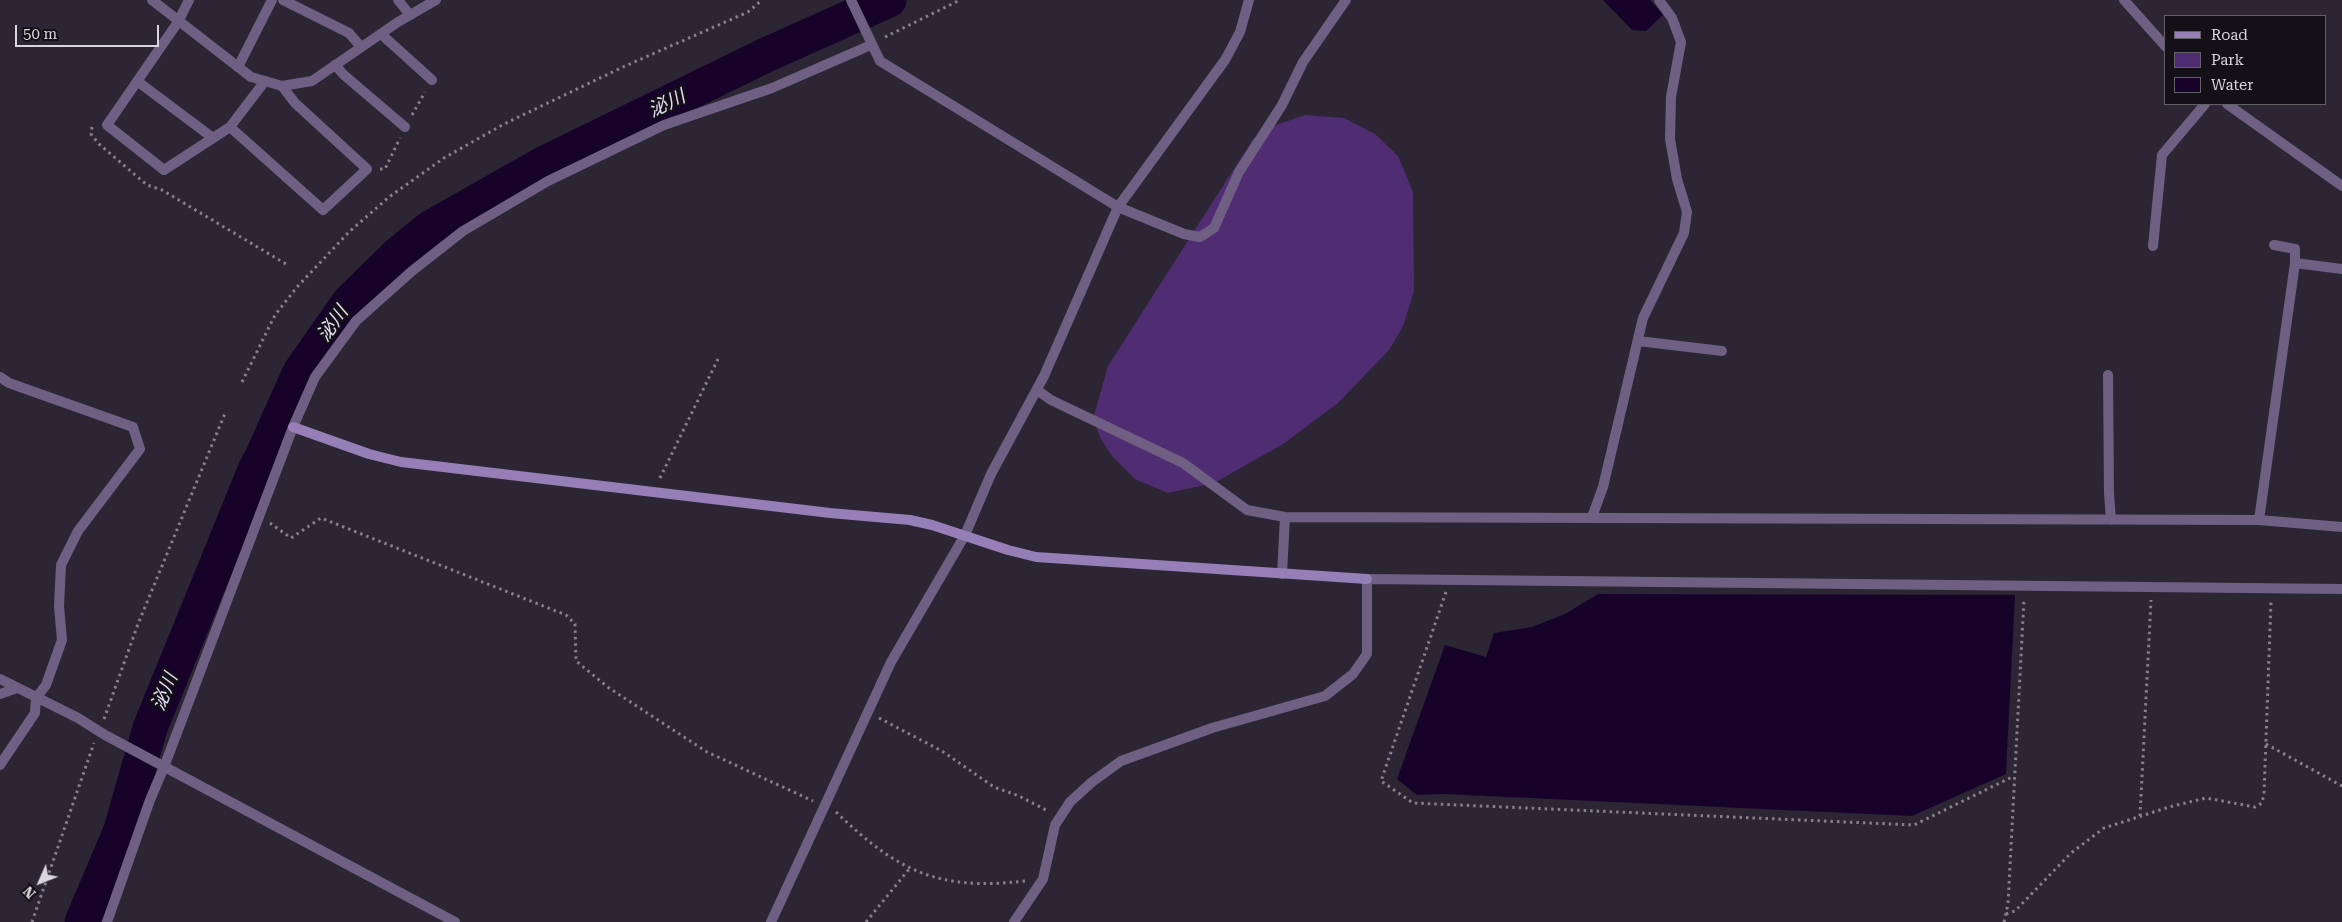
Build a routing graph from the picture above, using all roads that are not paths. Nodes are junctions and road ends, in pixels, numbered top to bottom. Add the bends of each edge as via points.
1 (152, 0) edge
2 (189, 0) edge
3 (272, 0) edge
4 (284, 0) edge
5 (398, 0) edge
6 (436, 0) edge
7 (852, 0) edge
8 (1249, 0) edge
9 (1346, 0) edge
10 (1659, 0) edge
11 (2124, 0) edge
12 (410, 15) junction
13 (178, 22) junction
14 (381, 34) junction
15 (871, 45) junction
16 (2164, 45) edge
17 (361, 47) junction
18 (335, 65) junction
19 (238, 67) junction
20 (137, 80) junction
21 (432, 80) dead end
22 (265, 81) junction
23 (282, 86) junction
24 (2204, 105) edge
25 (2228, 105) edge
26 (230, 127) junction
27 (405, 127) dead end
28 (214, 138) junction
29 (2342, 186) edge
30 (1118, 207) junction
31 (2274, 245) dead end
32 (2152, 246) dead end
33 (2295, 263) junction
34 (2342, 269) edge
35 (1638, 341) junction
36 (1722, 351) dead end
37 (2108, 375) dead end
38 (0, 377) edge
39 (1036, 390) junction
40 (293, 427) junction
41 (1592, 516) junction
42 (1286, 517) junction
43 (2111, 520) junction
44 (2259, 520) junction
45 (2342, 526) edge
46 (965, 535) junction
47 (1282, 574) junction
48 (1367, 579) junction
49 (2342, 589) edge
50 (0, 679) edge
51 (18, 688) junction
52 (0, 694) edge
53 (36, 698) junction
54 (0, 765) edge
55 (162, 766) junction
56 (107, 922) edge
57 (455, 922) edge
58 (771, 922) edge
59 (1014, 922) edge

1 - 13 street
2 - 13 street
3 - 19 street
4 - 17 street via 349,33
5 - 12 street
6 - 12 street
7 - 15 street
8 - 30 street via 1240,32 1225,60
9 - 30 street via 1303,62 1282,105 1239,172 1214,228 1200,237 1184,234
10 - 35 street via 1672,18 1681,42 1671,97 1670,139 1687,212 1684,233 1643,318
11 - 16 street
12 - 14 street
13 - 19 street
13 - 20 street
14 - 17 street
14 - 21 street
15 - 30 street via 880,61
15 - 40 street via 772,88 664,125 548,181 463,231 356,321 314,377
17 - 18 street
18 - 23 street via 312,81
18 - 27 street
19 - 22 street via 251,77
20 - 28 street
20 - 28 street via 106,125 164,170
22 - 23 street
22 - 26 street
23 - 26 street via 295,103 367,169 323,210
24 - 32 street via 2162,155
25 - 29 street
26 - 28 street
30 - 39 street
31 - 33 street via 2295,249
33 - 34 street
33 - 44 street
35 - 36 street
35 - 41 street via 1603,487
37 - 43 street
38 - 53 street via 133,427 140,449 78,530 61,565 59,606 62,640 46,685
39 - 42 street via 1183,463 1247,510
39 - 46 street via 991,474
40 - 46 street via 401,462 910,520
40 - 55 street
41 - 42 street
41 - 43 street
42 - 47 street
43 - 44 street
44 - 45 street
46 - 47 street via 1036,557
46 - 58 street via 891,662
47 - 48 street
48 - 49 street
48 - 59 street via 1367,654 1353,674 1325,696 1212,728 1122,761 1077,795 1059,819 1043,879
50 - 51 street
51 - 52 street
51 - 53 street
53 - 54 street via 35,713
53 - 55 street
55 - 56 street
55 - 57 street

